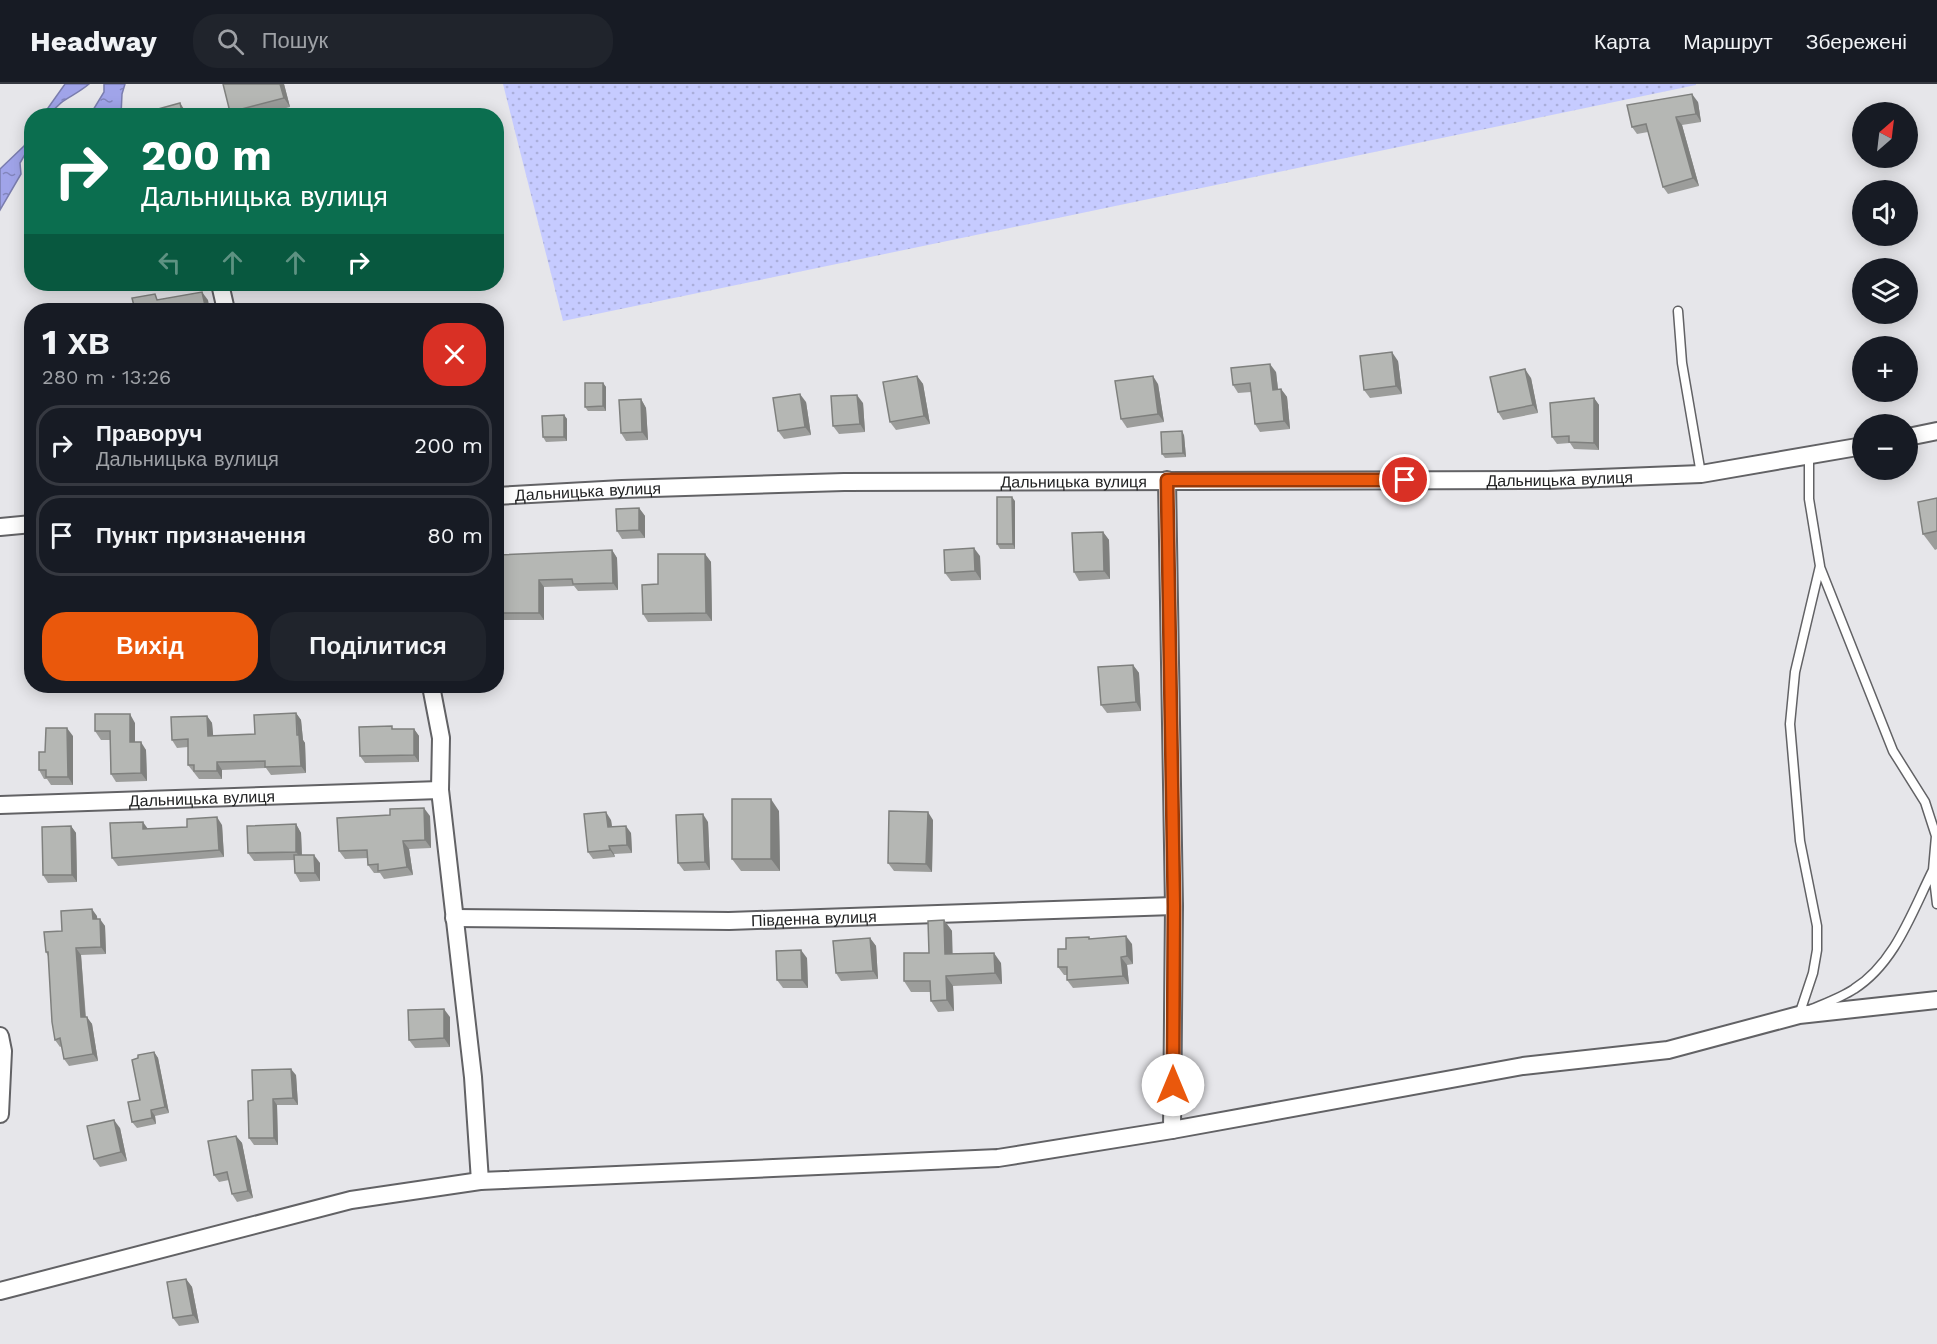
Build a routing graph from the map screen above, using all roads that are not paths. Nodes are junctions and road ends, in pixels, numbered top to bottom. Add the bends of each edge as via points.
1 (1678, 311) dead end
2 (1937, 431) edge
3 (1918, 435) edge
4 (1852, 448) edge
5 (1809, 456) junction
6 (1701, 474) junction
7 (1167, 480) junction
8 (504, 496) edge
9 (24, 525) edge
10 (0, 527) edge
11 (1820, 566) junction
12 (432, 693) edge
13 (440, 790) junction
14 (0, 805) edge
15 (1936, 836) edge
16 (1933, 870) junction
17 (1937, 904) edge
18 (1174, 906) junction
19 (454, 918) junction
20 (1937, 1000) edge
21 (1799, 1015) junction
22 (0, 1036) edge
23 (0, 1114) edge
24 (1172, 1130) junction
25 (480, 1181) junction
26 (0, 1291) edge

1 - 6 lane via 1682,363
2 - 3 street
4 - 5 street, Дальницька вулиця
5 - 6 street, Дальницька вулиця
5 - 11 lane via 1809,499
6 - 7 street, Дальницька вулиця via 1548,480
7 - 8 street, Дальницька вулиця via 844,482
7 - 18 street
9 - 10 street
11 - 15 lane via 1893,751 1925,802
11 - 21 lane via 1795,672 1790,724 1800,841 1817,926 1813,974
12 - 13 street via 441,738
13 - 14 street, Дальницька вулиця
13 - 19 street
15 - 16 lane
16 - 17 lane
16 - 21 lane via 1879,970 1854,989
18 - 19 street, Південна вулиця via 729,921
18 - 24 street
19 - 25 street via 473,1077
20 - 21 street
21 - 24 street via 1668,1050 1523,1066
22 - 23 street
24 - 25 street via 998,1158
25 - 26 street via 351,1200

